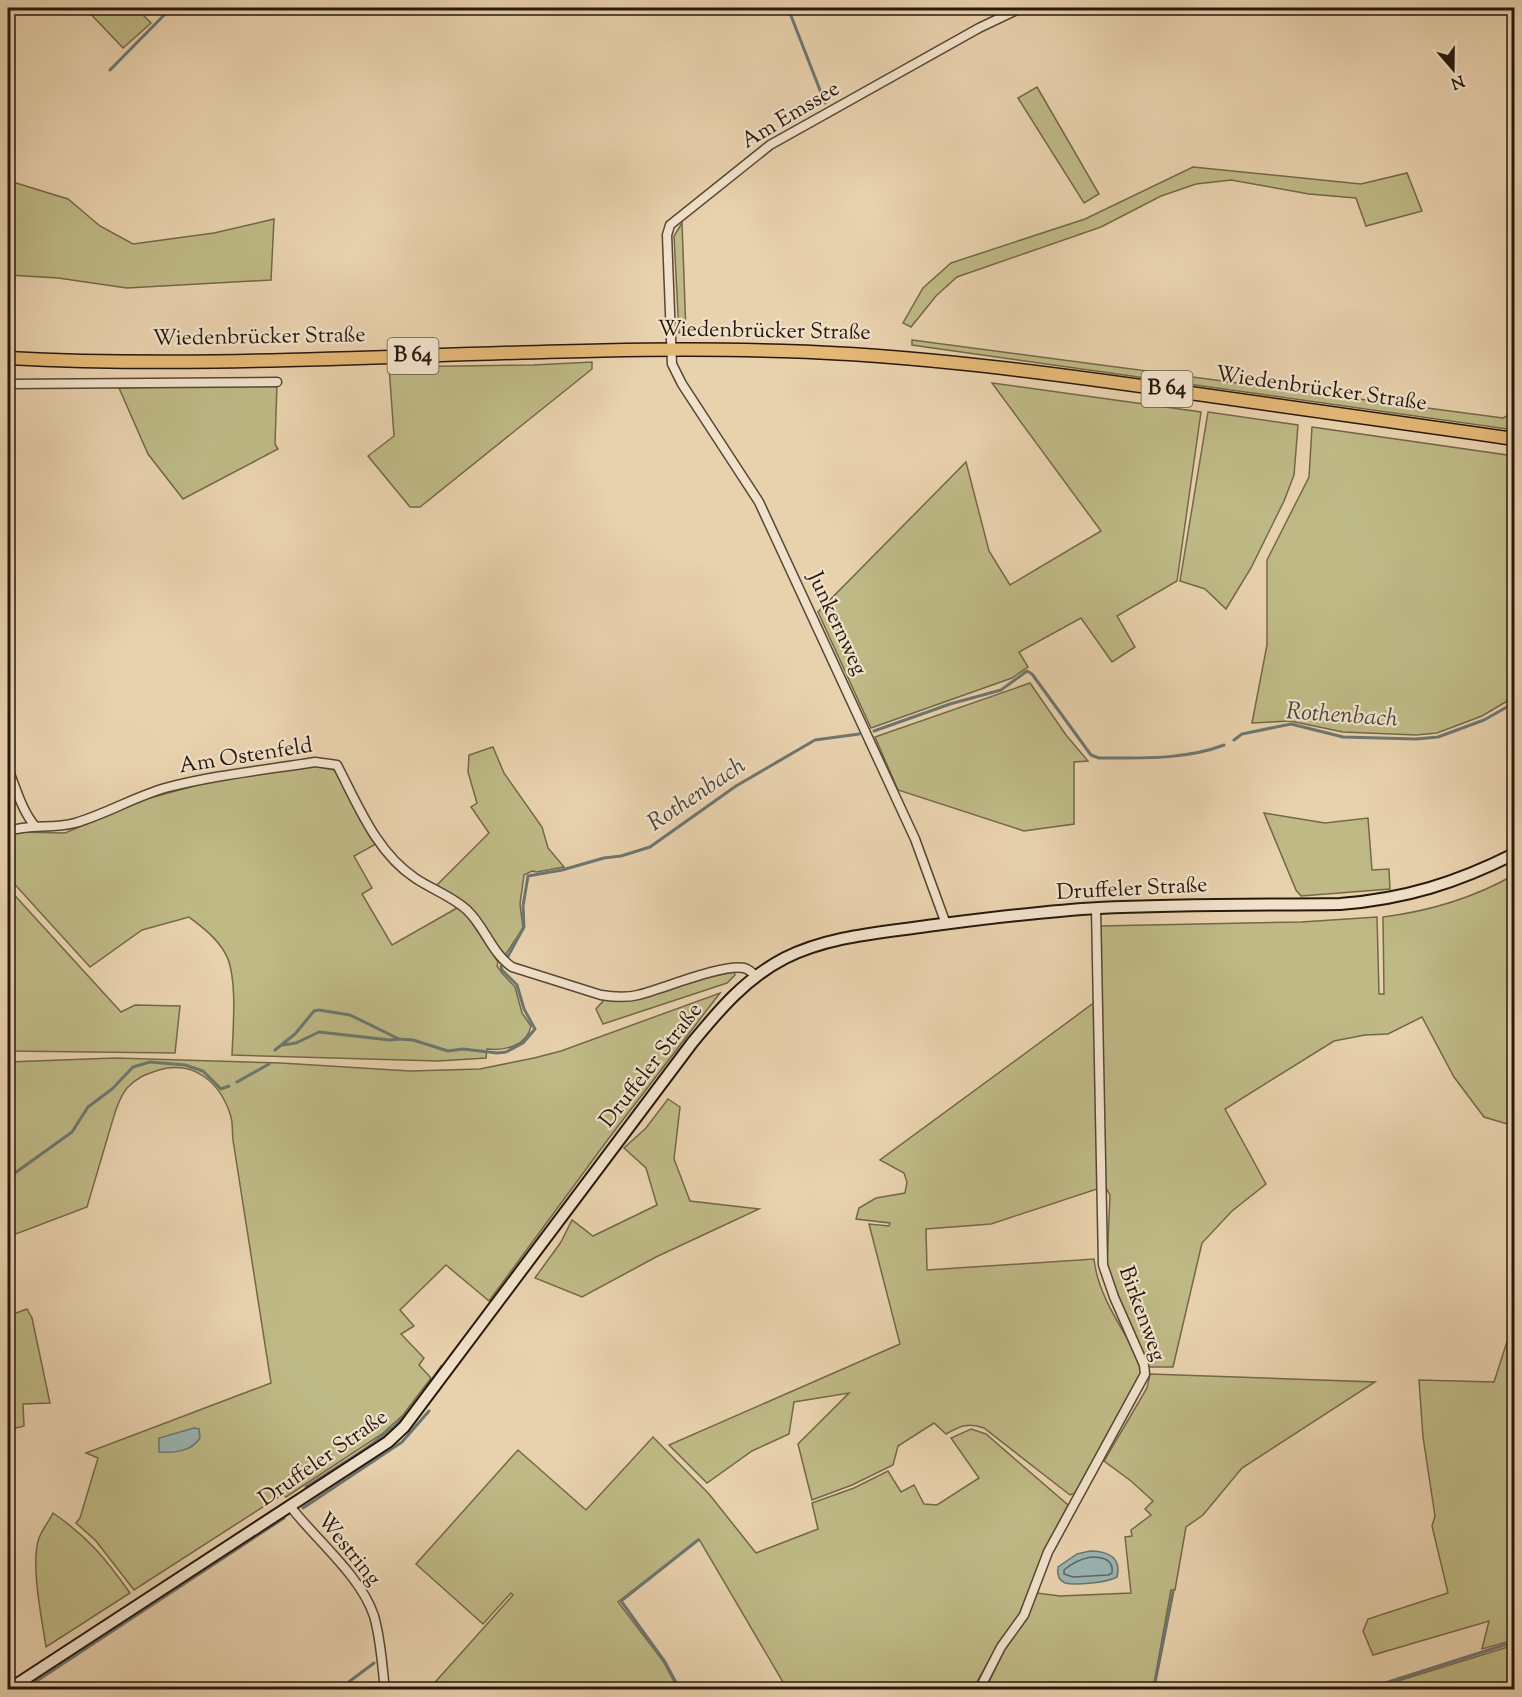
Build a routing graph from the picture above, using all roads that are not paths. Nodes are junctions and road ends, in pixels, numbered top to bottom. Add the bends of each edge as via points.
1 (1021, 8) edge
2 (672, 351) junction
3 (8, 358) edge
4 (276, 382) dead end
5 (8, 384) edge
6 (1515, 439) edge
7 (8, 770) edge
8 (26, 815) junction
9 (35, 826) junction
10 (18, 828) junction
11 (8, 831) edge
12 (1515, 854) edge
13 (1096, 908) junction
14 (946, 924) junction
15 (756, 976) junction
16 (290, 1506) junction
17 (8, 1689) edge
18 (385, 1689) edge
19 (979, 1689) edge

1 - 2 street, Am Emssee via 770,145 670,225 667,235
2 - 3 main road, Wiedenbrücker Straße / B 64 via 142,362
2 - 6 main road, Wiedenbrücker Straße / B 64 via 818,352 998,366
2 - 14 street, Junkernweg via 672,364 682,384 759,502 915,839
4 - 5 street
7 - 8 street
8 - 9 street
8 - 10 street
9 - 10 street, Am Ostenfeld
9 - 15 street, Am Ostenfeld via 59,827 78,822 144,795 195,780 315,762 337,765 378,841 393,860 414,878 467,910 501,960 512,968 614,997 639,995 734,968 744,968
10 - 11 street, Am Ostenfeld
12 - 13 street, Druffeler Straße via 1438,887 1369,902
13 - 14 street, Druffeler Straße
13 - 19 street, Birkenweg via 1103,1265 1145,1374 1048,1552 1024,1615 1001,1647
14 - 15 street, Druffeler Straße via 825,943
15 - 16 street, Druffeler Straße via 726,1002 692,1043 404,1427 388,1442
16 - 17 street, Druffeler Straße
16 - 18 street, Westring via 357,1583 367,1600 377,1628

